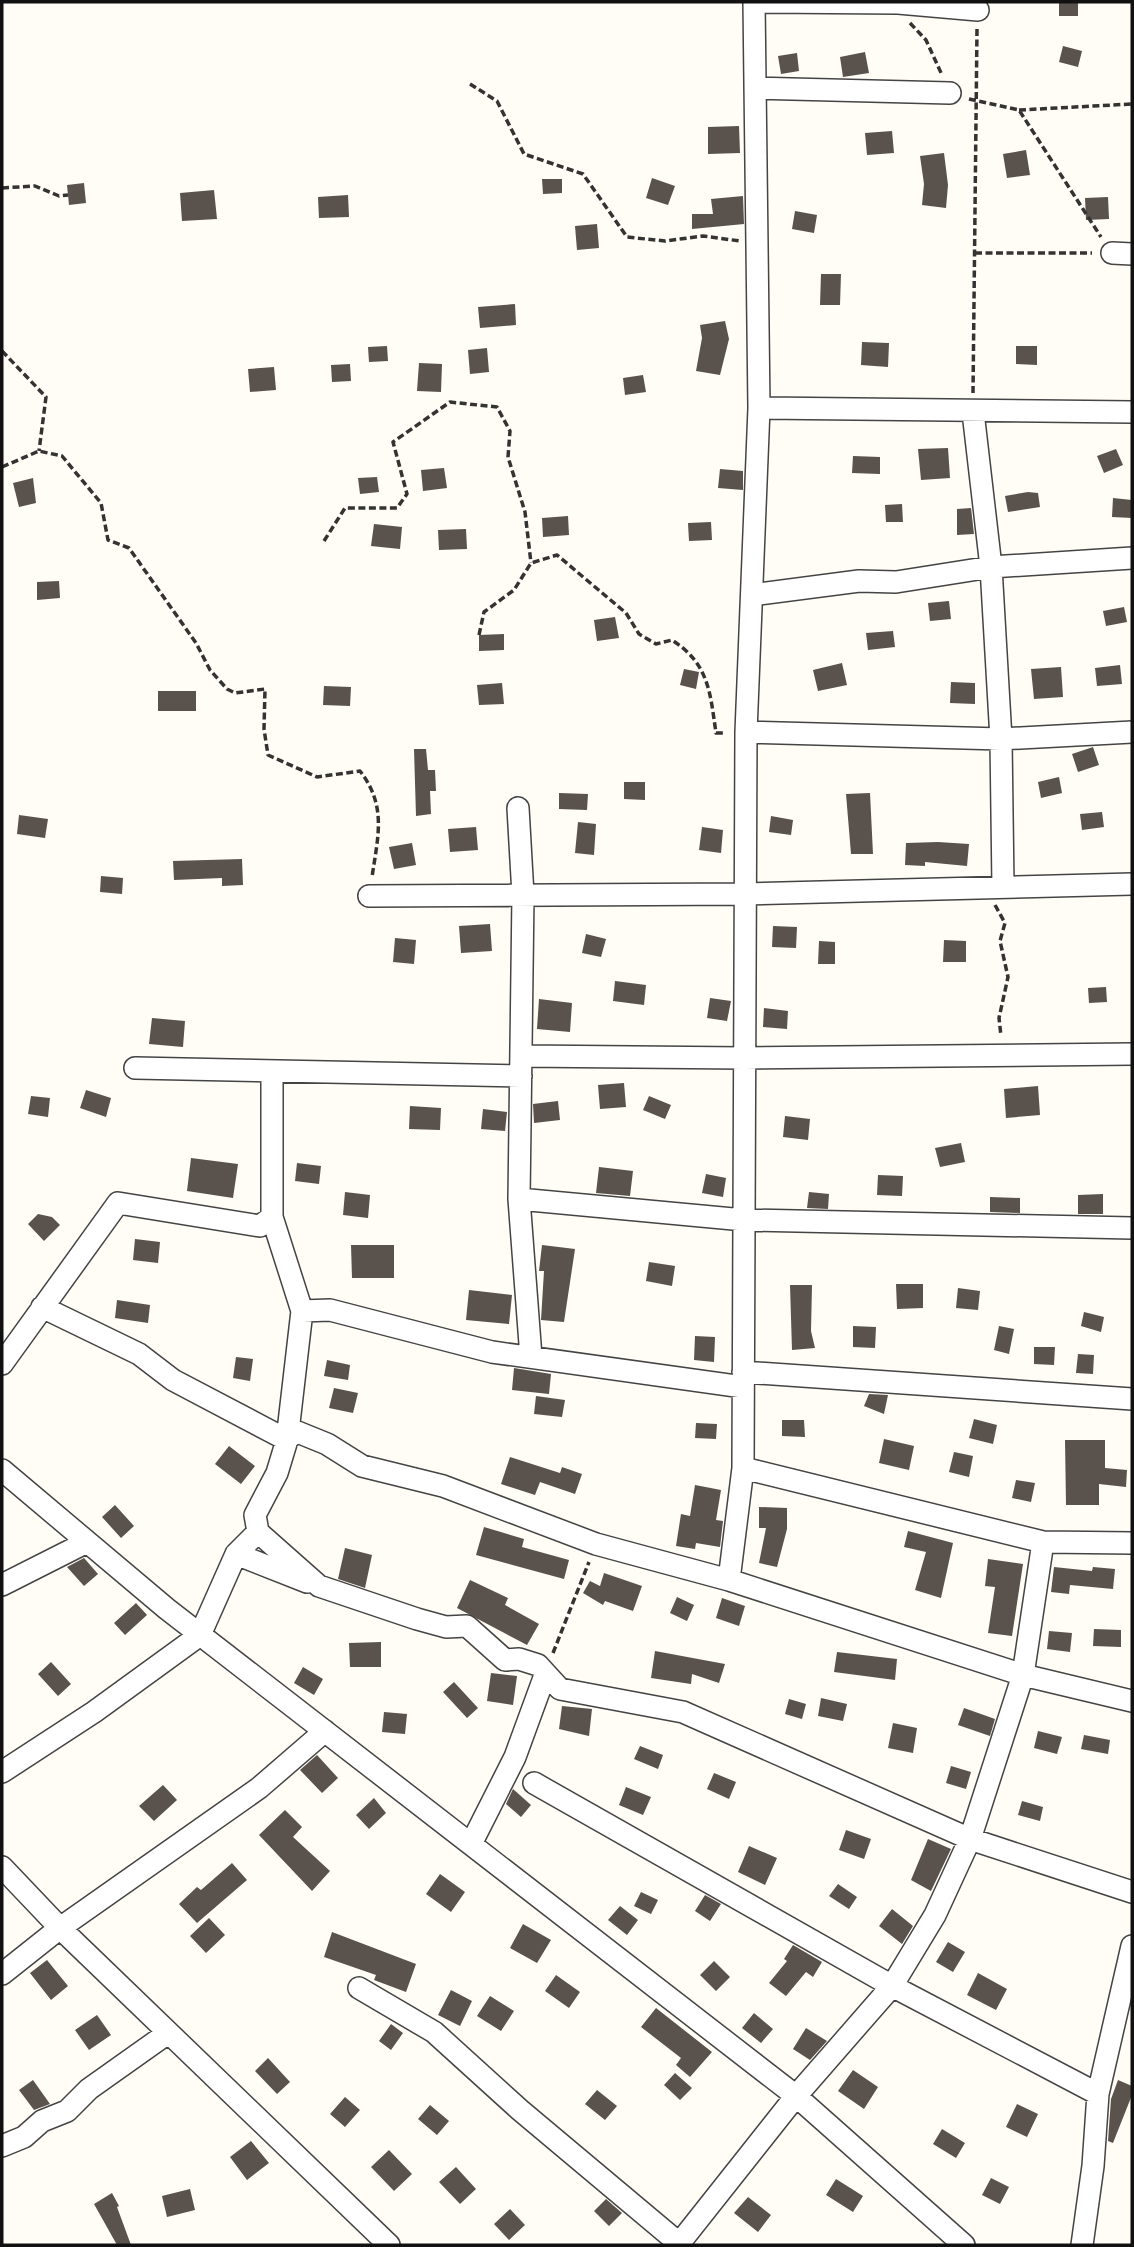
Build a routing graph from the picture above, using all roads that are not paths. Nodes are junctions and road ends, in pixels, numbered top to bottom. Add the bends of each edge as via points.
1 (754, 2) edge
2 (889, 3) edge
3 (978, 10) road end
4 (755, 88) junction
5 (950, 93) road end
6 (759, 408) junction
7 (973, 412) junction
8 (1132, 412) edge
9 (1132, 558) edge
10 (992, 567) junction
11 (752, 596) junction
12 (746, 732) junction
13 (1132, 732) edge
14 (1001, 739) junction
15 (518, 808) dead end
16 (1132, 884) edge
17 (994, 887) junction
18 (745, 894) junction
19 (523, 895) junction
20 (369, 896) road end
21 (1132, 1054) edge
22 (744, 1058) junction
23 (521, 1066) junction
24 (135, 1068) dead end
25 (272, 1071) junction
26 (519, 1199) junction
27 (272, 1217) junction
28 (744, 1220) junction
29 (1132, 1228) edge
30 (41, 1307) junction
31 (302, 1311) junction
32 (531, 1357) junction
33 (2, 1364) edge
34 (743, 1380) junction
35 (1132, 1399) edge
36 (286, 1440) junction
37 (743, 1468) junction
38 (2, 1470) edge
39 (258, 1532) junction
40 (87, 1542) junction
41 (1043, 1542) junction
42 (1132, 1543) edge
43 (236, 1554) junction
44 (729, 1580) junction
45 (2, 1585) edge
46 (319, 1586) junction
47 (200, 1635) junction
48 (545, 1675) junction
49 (1023, 1675) junction
50 (1132, 1701) edge
51 (325, 1731) junction
52 (2, 1772) edge
53 (534, 1783) dead end
54 (970, 1839) junction
55 (471, 1844) junction
56 (2, 1867) edge
57 (1132, 1892) edge
58 (60, 1928) junction
59 (1132, 1946) edge
60 (2, 1973) edge
61 (892, 1986) junction
62 (359, 1988) dead end
63 (168, 2033) junction
64 (1098, 2094) junction
65 (796, 2096) junction
66 (2, 2146) edge
67 (389, 2245) edge
68 (680, 2245) edge
69 (964, 2245) edge
70 (1082, 2245) edge

1 - 2 street
1 - 4 street
2 - 3 street
4 - 5 street
4 - 6 street
6 - 7 street
6 - 11 street
7 - 8 street
7 - 10 street
9 - 10 street
10 - 11 street
10 - 14 street
11 - 12 street
12 - 14 street
12 - 18 street
13 - 14 street
14 - 17 street
15 - 19 street
16 - 17 street
17 - 18 street
18 - 19 street
18 - 22 street
19 - 20 street
19 - 23 street
21 - 22 street
22 - 23 street
22 - 28 street
23 - 25 street
23 - 26 street
24 - 25 street
25 - 27 street
26 - 28 street
26 - 32 street
27 - 30 street via 260,1226 118,1203
27 - 31 street
28 - 29 street
28 - 34 street
30 - 33 street
30 - 36 street via 139,1353 173,1380
31 - 32 street via 330,1310 492,1352
31 - 36 street
32 - 34 street
34 - 35 street
34 - 37 street
36 - 39 street via 277,1473 255,1515
36 - 44 street via 295,1431 362,1466 443,1486 596,1544
37 - 41 street
37 - 44 street
38 - 40 street
39 - 43 street
39 - 46 street
40 - 45 street
40 - 47 street
41 - 42 street
41 - 49 street
43 - 46 street
43 - 47 street
44 - 49 street
46 - 48 street via 446,1627 467,1626 505,1660 538,1665
47 - 51 street
47 - 52 street
48 - 54 street via 559,1689 683,1712
48 - 55 street via 515,1757
49 - 50 street
49 - 54 street
51 - 55 street
51 - 58 street via 259,1787
53 - 61 street
54 - 57 street
54 - 61 street via 935,1915
55 - 65 street
56 - 58 street
58 - 60 street
58 - 63 street
59 - 64 street
61 - 64 street
61 - 65 street
62 - 68 street via 434,2032
63 - 66 street via 89,2089 67,2111
63 - 67 street
64 - 70 street
65 - 68 street
65 - 69 street

